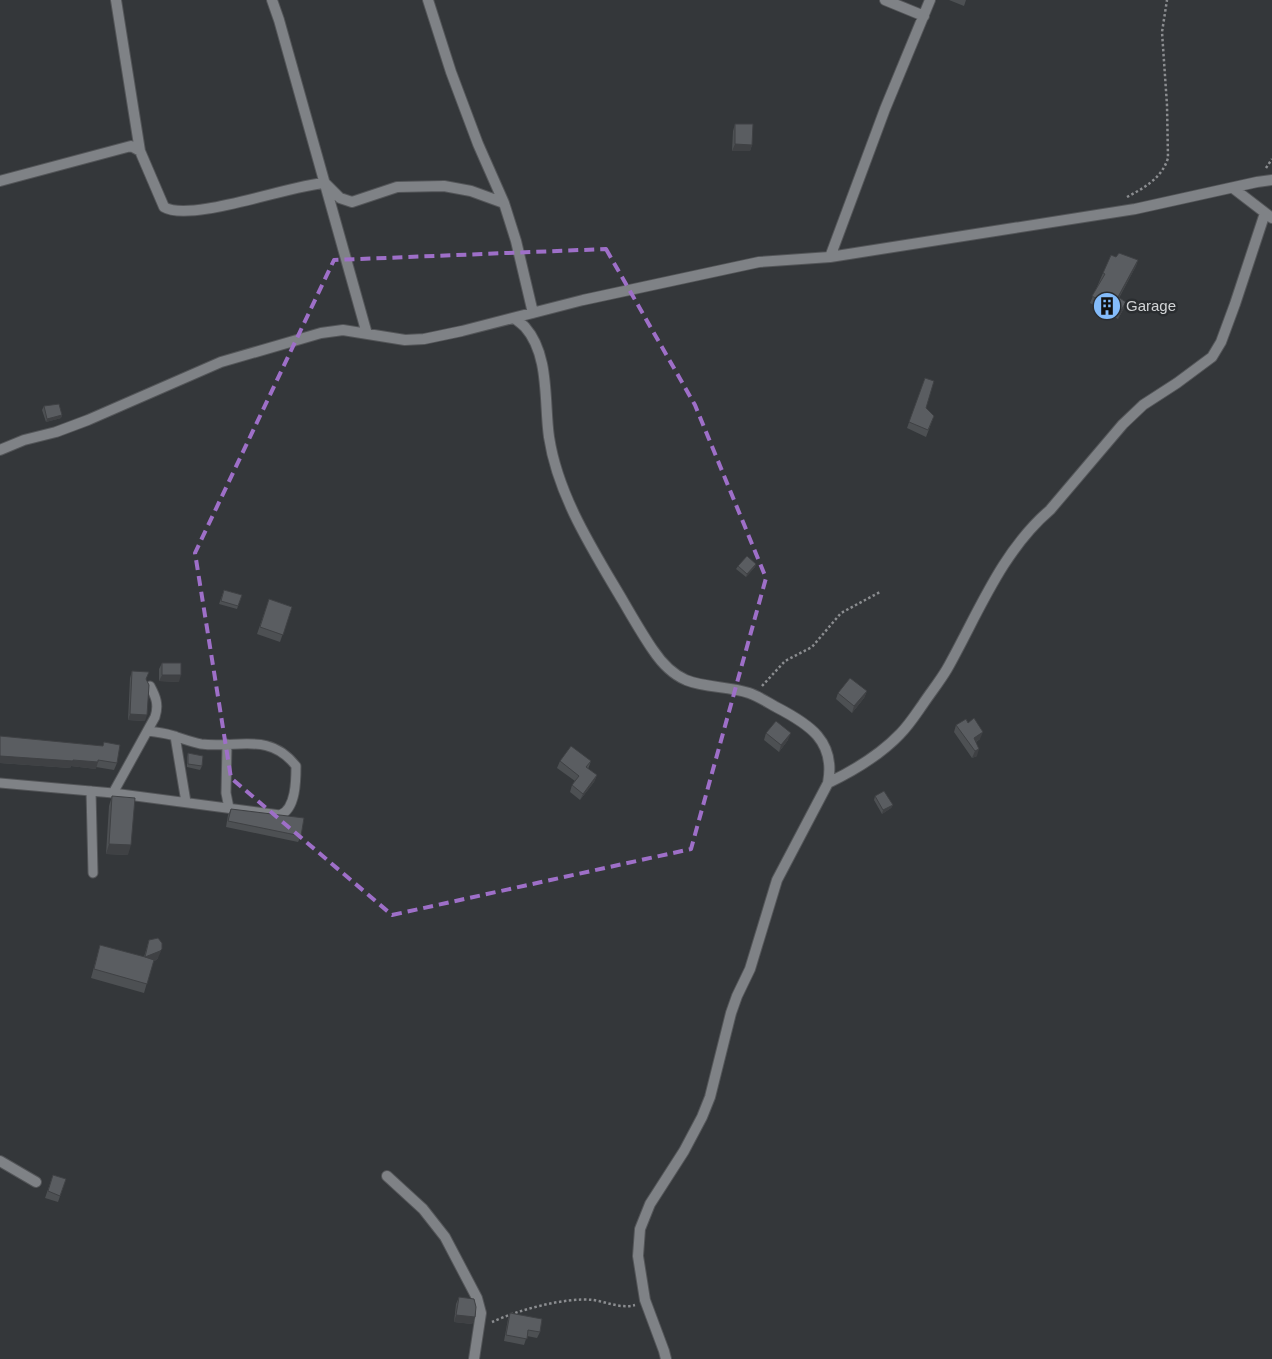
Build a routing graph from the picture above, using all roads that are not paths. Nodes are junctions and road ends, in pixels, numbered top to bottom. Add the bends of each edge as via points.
1 (116, 0) edge
2 (272, 0) edge
3 (428, 0) edge
4 (885, 0) edge
5 (930, 0) edge
6 (924, 16) junction
7 (140, 151) junction
8 (1272, 180) edge
9 (0, 181) edge
10 (325, 184) junction
11 (1233, 188) junction
12 (504, 203) junction
13 (1269, 216) edge
14 (830, 257) junction
15 (532, 313) junction
16 (514, 318) junction
17 (367, 334) junction
18 (0, 450) edge
19 (150, 686) edge
20 (148, 731) junction
21 (175, 736) junction
22 (227, 744) junction
23 (0, 783) edge
24 (828, 783) junction
25 (91, 791) junction
26 (113, 793) junction
27 (186, 802) junction
28 (229, 808) junction
29 (93, 873) dead end
30 (0, 1161) edge
31 (387, 1176) dead end
32 (36, 1182) dead end
33 (474, 1359) edge
34 (666, 1359) edge

1 - 7 street
2 - 10 street
3 - 12 street via 451,72
4 - 6 street
5 - 6 street
6 - 14 street via 885,109
7 - 9 street via 126,147
7 - 10 street via 164,207 175,211
8 - 11 street
10 - 12 street via 340,198 352,202 397,187 444,186 471,191
10 - 17 street
11 - 13 street
11 - 14 street via 1135,209
12 - 15 street
13 - 24 street via 1221,342 1212,357 1123,424 1038,520 1004,566 946,671 901,733 856,769
14 - 15 street via 750,264
15 - 16 street
16 - 17 street via 424,338 405,340
16 - 24 street via 526,328 542,364 554,465 564,492 639,631 659,659 685,680 751,694 813,731 823,741 829,755
17 - 18 street via 343,330 321,333 220,362 88,420
19 - 20 lane via 156,696 158,711
20 - 21 lane
20 - 26 lane
21 - 22 lane via 198,744
21 - 27 lane
22 - 28 lane via 226,794
22 - 28 lane via 245,743 273,748 290,758 296,766 292,800 285,813
23 - 25 lane
24 - 34 street via 777,880 750,969 731,1013 702,1117 650,1204 640,1229 638,1256 645,1300
25 - 26 lane
25 - 29 lane
26 - 27 lane
27 - 28 lane
30 - 32 street
31 - 33 street via 423,1209 445,1237 477,1298 481,1313

